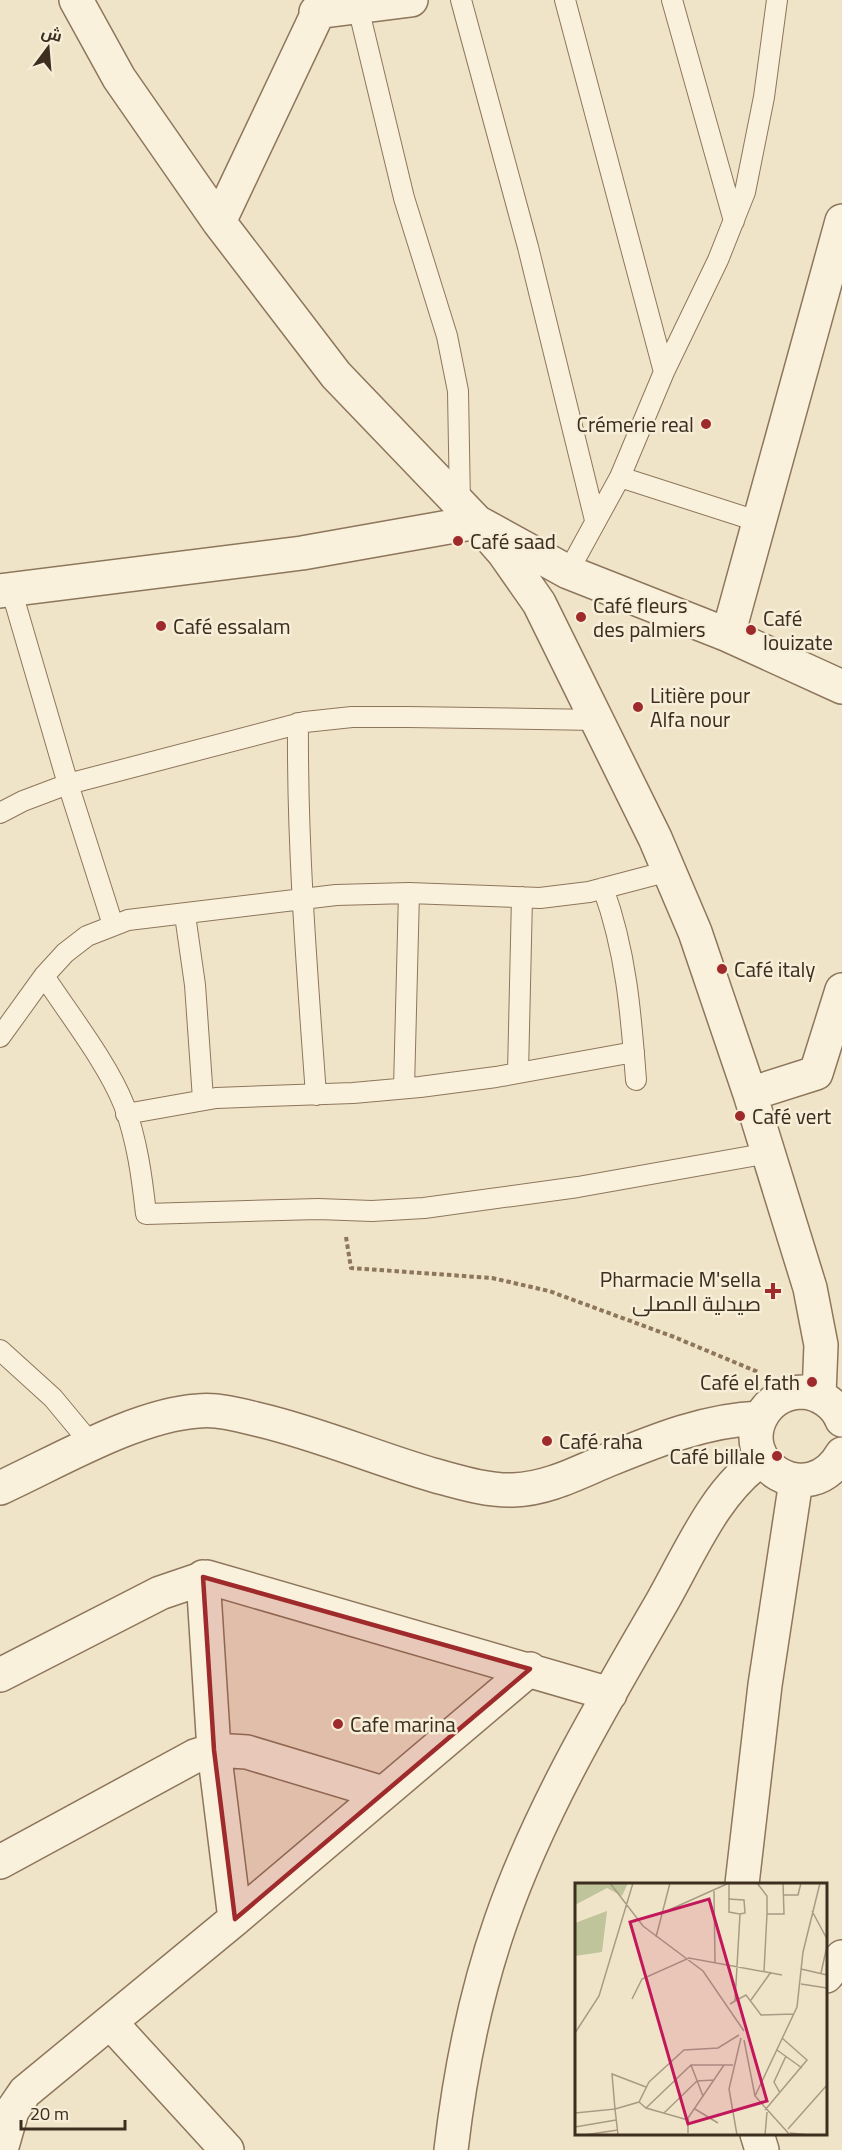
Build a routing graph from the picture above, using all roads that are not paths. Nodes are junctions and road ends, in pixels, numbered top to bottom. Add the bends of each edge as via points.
1 (76, 0) edge
2 (411, 0) edge
3 (461, 0) edge
4 (565, 0) edge
5 (672, 0) edge
6 (777, 0) edge
7 (320, 6) edge
8 (358, 6) junction
9 (734, 221) junction
10 (842, 221) edge
11 (219, 222) junction
12 (664, 372) junction
13 (620, 477) junction
14 (468, 513) junction
15 (596, 520) junction
16 (760, 522) junction
17 (568, 572) junction
18 (5, 590) edge
19 (728, 635) junction
20 (842, 687) edge
21 (597, 720) junction
22 (298, 723) junction
23 (68, 784) junction
24 (0, 813) edge
25 (669, 871) junction
26 (603, 888) junction
27 (409, 893) junction
28 (522, 897) junction
29 (302, 900) junction
30 (185, 915) junction
31 (114, 925) junction
32 (44, 976) junction
33 (842, 990) edge
34 (0, 1037) edge
35 (634, 1052) junction
36 (829, 1070) edge
37 (518, 1073) junction
38 (636, 1080) dead end
39 (404, 1088) junction
40 (750, 1094) junction
41 (316, 1095) junction
42 (203, 1099) junction
43 (126, 1113) junction
44 (769, 1154) junction
45 (0, 1350) edge
46 (812, 1394) junction
47 (760, 1418) junction
48 (842, 1420) edge
49 (92, 1445) junction
50 (842, 1454) edge
51 (762, 1459) junction
52 (796, 1481) junction
53 (0, 1488) edge
54 (203, 1577) junction
55 (530, 1669) junction
56 (0, 1675) edge
57 (610, 1694) junction
58 (214, 1750) junction
59 (383, 1793) junction
60 (0, 1862) edge
61 (742, 1883) edge
62 (235, 1919) junction
63 (842, 1957) edge
64 (827, 1974) edge
65 (110, 2022) junction
66 (6, 2108) edge
67 (758, 2135) edge
68 (1, 2150) edge
69 (227, 2150) edge
70 (451, 2150) edge
71 (762, 2150) edge

1 - 11 street via 119,78
2 - 8 street
3 - 15 lane
4 - 12 lane
5 - 9 lane
6 - 9 lane via 757,139
7 - 8 street
7 - 11 street
8 - 14 lane via 404,198 447,336 456,380
9 - 12 lane
10 - 16 street
11 - 14 street via 336,375
12 - 13 lane
13 - 15 lane
13 - 16 lane
14 - 17 street
14 - 18 street via 279,556
14 - 21 street via 539,603
15 - 17 lane
16 - 19 street
17 - 19 street
18 - 23 lane
19 - 20 street
21 - 22 lane via 374,717
21 - 25 street
22 - 23 lane
22 - 29 lane
23 - 24 lane
23 - 31 lane
25 - 26 lane
25 - 40 street
26 - 28 lane
26 - 35 lane via 623,955
27 - 28 lane
27 - 29 lane
27 - 39 lane
28 - 37 lane
29 - 30 lane
29 - 41 lane
30 - 31 lane
30 - 42 lane via 195,985
31 - 32 lane via 87,936
32 - 34 lane
32 - 43 lane via 119,1094
33 - 36 street
35 - 37 lane
35 - 38 lane
36 - 40 street
37 - 39 lane
39 - 41 lane
40 - 44 street
41 - 42 lane
42 - 43 lane
43 - 44 lane via 146,1214 417,1208
44 - 46 street via 819,1328 822,1362
45 - 49 lane via 53,1398
46 - 47 street via 779,1397
46 - 48 street via 831,1404
47 - 49 street via 696,1428 560,1481 510,1490 456,1481 290,1427 218,1412 169,1416
47 - 51 street via 757,1446
49 - 53 street
50 - 52 street via 823,1476
51 - 52 street via 771,1469
51 - 57 street via 741,1473 724,1496
52 - 61 street via 765,1685
54 - 55 street via 225,1580
54 - 56 street via 160,1593
54 - 58 street
55 - 57 street
55 - 59 street
57 - 70 street via 532,1845 501,1919 470,2028
58 - 59 street via 247,1752
58 - 60 street via 195,1756
58 - 62 street
59 - 62 street
62 - 65 street
63 - 64 street
65 - 66 street
65 - 69 street
66 - 68 street
67 - 71 street

